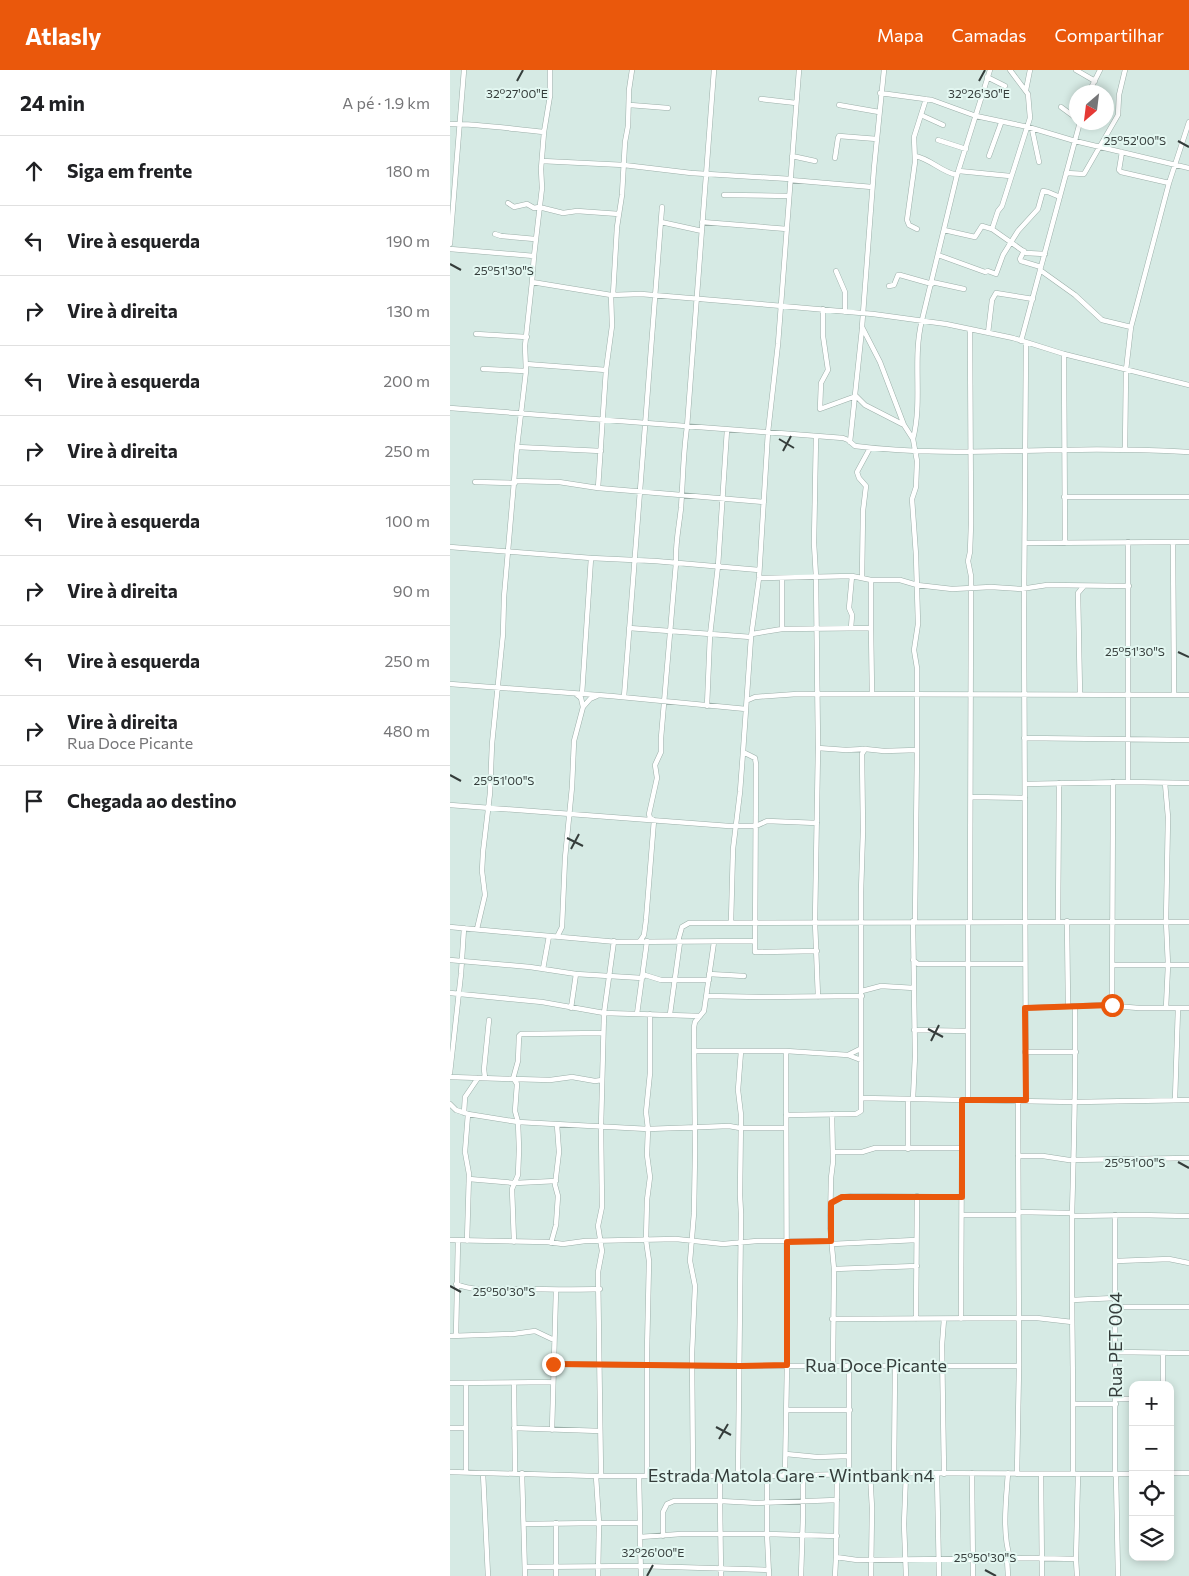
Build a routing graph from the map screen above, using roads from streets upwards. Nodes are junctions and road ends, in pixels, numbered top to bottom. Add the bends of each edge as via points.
1 (464, 70) edge
2 (550, 70) edge
3 (632, 70) edge
4 (714, 70) edge
5 (799, 70) edge
6 (884, 70) edge
7 (990, 70) edge
8 (1010, 70) edge
9 (1030, 70) edge
10 (1076, 70) edge
11 (1100, 70) edge
12 (1125, 70) edge
13 (987, 77) junction
14 (1095, 81) junction
15 (1093, 85) edge
16 (1005, 86) dead end
17 (1026, 90) junction
18 (880, 94) junction
19 (761, 99) dead end
20 (926, 99) junction
21 (796, 103) junction
22 (630, 105) junction
23 (840, 105) dead end
24 (1061, 107) dead end
25 (668, 108) dead end
26 (879, 112) junction
27 (1069, 113) edge
28 (921, 115) junction
29 (976, 116) junction
30 (1001, 122) junction
31 (1189, 122) edge
32 (450, 124) edge
33 (460, 124) junction
34 (943, 125) dead end
35 (1030, 128) junction
36 (1078, 130) edge
37 (544, 132) junction
38 (877, 139) junction
39 (938, 140) dead end
40 (1075, 141) junction
41 (1099, 146) junction
42 (966, 149) junction
43 (1122, 152) junction
44 (792, 156) junction
45 (915, 156) junction
46 (989, 156) dead end
47 (835, 158) dead end
48 (542, 160) junction
49 (815, 161) dead end
50 (1039, 162) dead end
51 (1174, 164) junction
52 (624, 165) junction
53 (1189, 168) edge
54 (958, 173) junction
55 (707, 174) junction
56 (1010, 176) junction
57 (1066, 176) junction
58 (790, 180) junction
59 (1168, 183) junction
60 (872, 187) junction
61 (724, 194) dead end
62 (789, 196) junction
63 (1060, 197) junction
64 (508, 203) dead end
65 (539, 207) junction
66 (662, 208) dead end
67 (620, 214) junction
68 (661, 222) junction
69 (702, 222) junction
70 (787, 229) junction
71 (917, 229) dead end
72 (992, 229) junction
73 (944, 230) junction
74 (702, 231) junction
75 (495, 234) dead end
76 (536, 239) junction
77 (1012, 242) junction
78 (450, 244) edge
79 (450, 249) edge
80 (1024, 252) junction
81 (1044, 254) junction
82 (938, 255) junction
83 (1037, 255) junction
84 (534, 256) junction
85 (1043, 260) junction
86 (1040, 268) junction
87 (836, 271) dead end
88 (532, 282) junction
89 (932, 283) junction
90 (889, 286) dead end
91 (964, 289) dead end
92 (614, 294) junction
93 (656, 295) junction
94 (1033, 299) junction
95 (698, 300) junction
96 (781, 306) junction
97 (823, 309) junction
98 (845, 312) junction
99 (863, 313) junction
100 (922, 320) junction
101 (862, 327) junction
102 (1131, 327) junction
103 (970, 329) junction
104 (988, 333) junction
105 (476, 334) dead end
106 (527, 337) junction
107 (1024, 342) junction
108 (1064, 354) junction
109 (526, 364) junction
110 (483, 369) dead end
111 (606, 370) junction
112 (1126, 370) junction
113 (526, 371) junction
114 (1189, 386) edge
115 (855, 396) junction
116 (450, 408) edge
117 (647, 412) junction
118 (520, 413) junction
119 (604, 420) junction
120 (645, 423) junction
121 (654, 424) junction
122 (904, 425) junction
123 (687, 427) junction
124 (727, 430) junction
125 (768, 432) junction
126 (816, 436) junction
127 (913, 439) junction
128 (850, 442) junction
129 (517, 447) junction
130 (870, 448) junction
131 (1064, 450) junction
132 (1125, 450) junction
133 (1026, 451) junction
134 (601, 452) junction
135 (916, 452) junction
136 (971, 452) junction
137 (1189, 452) edge
138 (475, 482) dead end
139 (515, 482) junction
140 (598, 488) junction
141 (641, 492) junction
142 (682, 496) junction
143 (1064, 497) junction
144 (1189, 497) edge
145 (723, 500) junction
146 (764, 502) junction
147 (1065, 542) junction
148 (1128, 542) junction
149 (1173, 542) junction
150 (1189, 542) edge
151 (1024, 543) junction
152 (450, 547) edge
153 (510, 551) junction
154 (591, 558) junction
155 (636, 560) junction
156 (676, 563) junction
157 (718, 566) junction
158 (759, 570) junction
159 (852, 576) junction
160 (816, 577) junction
161 (759, 578) junction
162 (782, 578) junction
163 (862, 578) junction
164 (871, 580) junction
165 (918, 585) junction
166 (1071, 586) junction
167 (1084, 586) junction
168 (1128, 586) junction
169 (971, 588) junction
170 (1025, 589) junction
171 (1078, 593) junction
172 (629, 628) junction
173 (817, 628) junction
174 (852, 628) junction
175 (871, 628) junction
176 (782, 629) junction
177 (671, 632) junction
178 (710, 635) junction
179 (752, 636) junction
180 (450, 684) edge
181 (498, 688) junction
182 (748, 689) junction
183 (576, 694) junction
184 (582, 694) junction
185 (816, 694) junction
186 (872, 694) junction
187 (916, 694) junction
188 (971, 694) junction
189 (1025, 694) junction
190 (600, 695) junction
191 (1080, 695) junction
192 (1129, 695) junction
193 (1174, 695) junction
194 (1189, 695) edge
195 (624, 697) junction
196 (755, 697) junction
197 (748, 700) junction
198 (665, 702) junction
199 (707, 706) junction
200 (583, 707) junction
201 (746, 709) junction
202 (1024, 738) junction
203 (1129, 739) junction
204 (1189, 740) edge
205 (818, 748) junction
206 (858, 749) junction
207 (865, 749) junction
208 (917, 750) junction
209 (742, 752) junction
210 (862, 754) junction
211 (1113, 782) junction
212 (1128, 782) junction
213 (1059, 783) junction
214 (1165, 783) junction
215 (1189, 783) edge
216 (1025, 784) junction
217 (971, 797) junction
218 (1025, 798) junction
219 (450, 805) edge
220 (488, 808) junction
221 (569, 815) junction
222 (756, 816) junction
223 (654, 820) junction
224 (767, 821) junction
225 (817, 823) junction
226 (736, 826) junction
227 (756, 826) junction
228 (730, 916) junction
229 (914, 921) junction
230 (1025, 921) junction
231 (1058, 921) junction
232 (1068, 921) junction
233 (1166, 921) junction
234 (724, 922) junction
235 (731, 922) junction
236 (755, 922) junction
237 (815, 922) junction
238 (861, 922) junction
239 (958, 922) junction
240 (969, 922) junction
241 (1112, 922) junction
242 (1189, 922) edge
243 (450, 927) edge
244 (464, 928) junction
245 (562, 928) junction
246 (477, 929) junction
247 (967, 931) junction
248 (644, 935) junction
249 (549, 936) junction
250 (557, 936) junction
251 (566, 937) junction
252 (614, 941) junction
253 (640, 941) junction
254 (755, 941) junction
255 (647, 942) junction
256 (679, 942) junction
257 (714, 942) junction
258 (817, 952) junction
259 (450, 960) edge
260 (913, 960) junction
261 (462, 961) junction
262 (968, 963) junction
263 (918, 964) junction
264 (1025, 964) junction
265 (1113, 965) junction
266 (1168, 965) junction
267 (1189, 965) edge
268 (914, 968) junction
269 (543, 969) junction
270 (576, 974) junction
271 (710, 974) junction
272 (609, 976) junction
273 (744, 976) dead end
274 (642, 978) junction
275 (674, 980) junction
276 (709, 980) junction
277 (914, 988) junction
278 (450, 993) edge
279 (862, 993) junction
280 (459, 994) junction
281 (707, 996) junction
282 (818, 996) junction
283 (1112, 1005) junction
284 (1068, 1006) junction
285 (1075, 1006) junction
286 (571, 1008) junction
287 (1025, 1008) junction
288 (1166, 1008) junction
289 (1178, 1008) junction
290 (1189, 1008) edge
291 (595, 1012) junction
292 (604, 1013) junction
293 (636, 1014) junction
294 (650, 1014) junction
295 (670, 1014) junction
296 (700, 1016) junction
297 (489, 1020) dead end
298 (603, 1022) junction
299 (914, 1030) junction
300 (968, 1031) junction
301 (603, 1033) junction
302 (860, 1049) junction
303 (695, 1051) junction
304 (741, 1051) junction
305 (786, 1051) junction
306 (1025, 1052) junction
307 (1076, 1052) junction
308 (848, 1055) junction
309 (861, 1060) junction
310 (450, 1075) edge
311 (478, 1078) junction
312 (485, 1078) junction
313 (516, 1079) junction
314 (602, 1080) junction
315 (861, 1098) junction
316 (910, 1099) junction
317 (962, 1100) junction
318 (968, 1100) junction
319 (1018, 1100) junction
320 (1026, 1100) junction
321 (1175, 1100) junction
322 (1189, 1100) edge
323 (1076, 1102) junction
324 (450, 1104) edge
325 (466, 1114) junction
326 (832, 1114) junction
327 (786, 1115) junction
328 (518, 1122) junction
329 (557, 1125) junction
330 (601, 1127) junction
331 (694, 1128) junction
332 (740, 1128) junction
333 (786, 1128) junction
334 (648, 1129) junction
335 (962, 1148) junction
336 (908, 1149) junction
337 (833, 1152) junction
338 (1018, 1156) junction
339 (1189, 1158) edge
340 (1074, 1160) junction
341 (469, 1179) junction
342 (556, 1181) junction
343 (515, 1183) junction
344 (917, 1196) junction
345 (962, 1197) junction
346 (831, 1200) junction
347 (1018, 1213) junction
348 (1072, 1214) junction
349 (962, 1215) junction
350 (1116, 1215) junction
351 (1189, 1216) edge
352 (450, 1240) edge
353 (458, 1240) junction
354 (601, 1240) junction
355 (646, 1240) junction
356 (916, 1240) junction
357 (467, 1241) junction
358 (692, 1241) junction
359 (514, 1242) junction
360 (740, 1242) junction
361 (787, 1242) junction
362 (831, 1242) junction
363 (551, 1243) junction
364 (1116, 1260) junction
365 (1189, 1263) edge
366 (917, 1266) junction
367 (834, 1269) junction
368 (456, 1284) junction
369 (464, 1287) junction
370 (600, 1289) junction
371 (456, 1290) junction
372 (556, 1290) junction
373 (1115, 1298) junction
374 (1072, 1300) junction
375 (1115, 1307) junction
376 (1189, 1307) edge
377 (832, 1319) junction
378 (944, 1319) junction
379 (962, 1319) junction
380 (1018, 1319) junction
381 (916, 1320) junction
382 (1072, 1322) junction
383 (453, 1336) edge
384 (554, 1340) junction
385 (1115, 1352) junction
386 (1163, 1353) junction
387 (1189, 1353) edge
388 (553, 1364) junction
389 (648, 1364) junction
390 (600, 1365) junction
391 (787, 1365) junction
392 (833, 1365) junction
393 (849, 1365) junction
394 (942, 1365) junction
395 (694, 1366) junction
396 (741, 1366) junction
397 (895, 1366) junction
398 (1019, 1366) junction
399 (1162, 1381) edge
400 (553, 1382) junction
401 (450, 1383) edge
402 (466, 1383) junction
403 (514, 1383) junction
404 (1129, 1400) edge
405 (1116, 1402) junction
406 (1074, 1404) junction
407 (786, 1410) junction
408 (850, 1410) junction
409 (450, 1428) edge
410 (465, 1428) junction
411 (514, 1428) junction
412 (552, 1430) junction
413 (600, 1431) junction
414 (786, 1454) junction
415 (849, 1456) junction
416 (450, 1472) edge
417 (466, 1472) junction
418 (483, 1472) junction
419 (515, 1473) junction
420 (522, 1473) junction
421 (870, 1473) junction
422 (894, 1473) junction
423 (972, 1473) junction
424 (1008, 1473) junction
425 (1174, 1473) edge
426 (1189, 1473) edge
427 (837, 1474) junction
428 (849, 1474) junction
429 (906, 1474) junction
430 (937, 1474) junction
431 (944, 1474) junction
432 (1017, 1474) junction
433 (1041, 1474) junction
434 (1076, 1474) junction
435 (1129, 1474) edge
436 (785, 1475) junction
437 (803, 1475) junction
438 (1116, 1475) junction
439 (599, 1476) junction
440 (639, 1476) junction
441 (648, 1476) junction
442 (693, 1476) junction
443 (720, 1476) junction
444 (738, 1476) junction
445 (767, 1476) junction
446 (720, 1500) junction
447 (837, 1500) junction
448 (767, 1501) junction
449 (803, 1501) junction
450 (556, 1523) junction
451 (598, 1523) junction
452 (640, 1523) junction
453 (524, 1524) junction
454 (720, 1534) junction
455 (767, 1534) junction
456 (803, 1535) junction
457 (663, 1536) junction
458 (837, 1536) junction
459 (640, 1537) junction
460 (836, 1558) junction
461 (1009, 1558) junction
462 (1042, 1558) junction
463 (1076, 1558) junction
464 (906, 1559) junction
465 (972, 1559) junction
466 (871, 1560) junction
467 (940, 1560) junction
468 (641, 1566) junction
469 (524, 1567) junction
470 (598, 1567) junction
471 (556, 1568) junction
472 (720, 1570) junction
473 (769, 1573) edge
474 (488, 1576) edge
475 (525, 1576) edge
476 (556, 1576) edge
477 (598, 1576) edge
478 (641, 1576) edge
479 (720, 1576) edge
480 (801, 1576) edge
481 (835, 1576) edge
482 (871, 1576) edge
483 (906, 1576) edge
484 (939, 1576) edge
485 (973, 1576) edge
486 (1008, 1576) edge
487 (1042, 1576) edge
488 (1077, 1576) edge
489 (1118, 1576) edge

1 - 33 street
2 - 37 street via 550,96
3 - 22 street
4 - 55 street
5 - 21 street
6 - 18 street
7 - 13 street
8 - 17 street
9 - 17 street
10 - 14 street
11 - 14 street
12 - 41 street via 1118,115
13 - 16 street
13 - 29 street
14 - 15 street
17 - 35 street
18 - 20 street
18 - 26 street
19 - 21 street
20 - 28 street
20 - 29 street
21 - 44 street
22 - 25 street
22 - 52 street
23 - 26 street
24 - 27 street
26 - 38 street
28 - 34 street
28 - 45 street via 914,137
29 - 30 street
29 - 42 street
30 - 35 street
30 - 46 street
31 - 51 street
32 - 33 street
33 - 37 street
33 - 78 street
35 - 40 street
35 - 50 street
35 - 56 street
36 - 40 street
37 - 48 street
38 - 47 street via 839,136
38 - 60 street
39 - 42 street
40 - 41 street
40 - 57 street
41 - 43 street
41 - 57 street via 1083,175 1066,173
42 - 54 street
43 - 51 street
43 - 59 street via 1121,172
44 - 49 street
44 - 58 street
45 - 54 street via 947,173
45 - 71 street via 907,223
48 - 52 street
48 - 65 street
51 - 53 street
51 - 59 street
52 - 55 street
52 - 67 street
54 - 56 street
54 - 73 street
55 - 58 street
55 - 69 street
56 - 72 street
57 - 63 street
58 - 60 street
58 - 62 street
59 - 102 street
60 - 99 street
61 - 62 street
62 - 70 street
63 - 77 street via 1043,191 1038,209
63 - 81 street
64 - 65 street via 514,207 525,204
65 - 67 street via 563,213
65 - 76 street
66 - 68 street
67 - 92 street
68 - 74 street
68 - 93 street
69 - 70 street
69 - 74 street
70 - 96 street
72 - 73 street via 982,226 975,236
72 - 77 street
73 - 82 street
74 - 95 street
75 - 76 street
76 - 84 street
77 - 80 street
77 - 82 street via 995,274
79 - 84 street
80 - 83 street
80 - 86 street via 1021,261
81 - 83 street
81 - 85 street
82 - 89 street
83 - 85 street
84 - 88 street
85 - 86 street
86 - 94 street
86 - 102 street via 1102,320
87 - 98 street via 844,292
88 - 92 street
88 - 106 street
89 - 90 street via 898,275 894,285
89 - 91 street
89 - 100 street
92 - 93 street
92 - 111 street
93 - 95 street
93 - 117 street
94 - 104 street via 996,293 992,300
94 - 107 street
95 - 96 street
95 - 123 street
96 - 97 street
96 - 125 street
97 - 98 street
97 - 115 street via 828,370 821,382 820,409
98 - 99 street
99 - 100 street
99 - 101 street
100 - 103 street
100 - 127 street via 918,351 917,425
101 - 115 street
101 - 122 street via 880,362
102 - 112 street
103 - 104 street
103 - 136 street
104 - 107 street
105 - 106 street
106 - 109 street
107 - 108 street
107 - 133 street
108 - 112 street
108 - 131 street
109 - 111 street
109 - 113 street
110 - 113 street
111 - 119 street
112 - 114 street
112 - 132 street
113 - 118 street
115 - 122 street via 865,405
115 - 128 street
116 - 118 street
117 - 120 street
117 - 121 street
118 - 119 street
118 - 129 street
119 - 120 street
119 - 134 street
120 - 121 street
120 - 141 street
121 - 123 street
122 - 127 street
123 - 124 street
123 - 142 street
124 - 125 street
124 - 145 street
125 - 126 street
125 - 146 street
126 - 128 street via 843,438
126 - 160 street
127 - 135 street
128 - 130 street via 854,446
129 - 134 street
129 - 139 street
130 - 135 street
130 - 163 street via 857,472 866,486
131 - 132 street
131 - 133 street
131 - 143 street
132 - 137 street
133 - 136 street
133 - 151 street
134 - 140 street
135 - 136 street
135 - 165 street via 918,476 912,499
136 - 169 street via 972,524 968,561
138 - 139 street
139 - 140 street via 559,482
139 - 153 street
140 - 141 street
141 - 142 street
141 - 155 street
142 - 145 street
142 - 156 street
143 - 144 street
143 - 147 street
145 - 146 street
145 - 157 street
146 - 158 street
147 - 148 street
147 - 151 street
148 - 149 street
148 - 168 street
149 - 150 street
149 - 193 street
151 - 170 street
152 - 153 street
153 - 154 street
153 - 181 street
154 - 155 street
154 - 184 street
155 - 156 street
155 - 172 street
156 - 157 street
156 - 177 street
157 - 158 street
157 - 178 street
158 - 161 street
159 - 160 street
159 - 163 street
159 - 174 street via 849,608
160 - 162 street
160 - 173 street
161 - 162 street
161 - 179 street
162 - 176 street
163 - 164 street
164 - 165 street via 900,580
164 - 175 street
165 - 169 street
165 - 187 street via 918,628 914,650
166 - 167 street
166 - 170 street via 1040,585
166 - 171 street
167 - 168 street
167 - 171 street
168 - 192 street
169 - 170 street
169 - 188 street
170 - 189 street
171 - 191 street
172 - 177 street
172 - 195 street
173 - 174 street
173 - 176 street
173 - 185 street
174 - 175 street
175 - 186 street
176 - 179 street
177 - 178 street
177 - 198 street
178 - 179 street
178 - 199 street
179 - 182 street
180 - 181 street
181 - 183 street
181 - 220 street
182 - 196 street
182 - 197 street
183 - 184 street
183 - 200 street
184 - 190 street
185 - 186 street
185 - 196 street
185 - 205 street
186 - 187 street
187 - 188 street
187 - 208 street
188 - 189 street
188 - 217 street
189 - 191 street
189 - 202 street
190 - 195 street
190 - 200 street
191 - 192 street
192 - 193 street
192 - 203 street
193 - 194 street
195 - 198 street
196 - 197 street
197 - 201 street
198 - 199 street
198 - 223 street via 662,748 655,765 657,778 649,814
199 - 201 street
200 - 221 street via 574,741
201 - 209 street
202 - 203 street
202 - 216 street
203 - 204 street
203 - 212 street
205 - 206 street
205 - 225 street
206 - 207 street
206 - 210 street
207 - 208 street
207 - 210 street
208 - 229 street
209 - 222 street via 756,761
209 - 226 street
210 - 238 street
211 - 212 street
211 - 213 street
211 - 241 street
212 - 214 street
213 - 216 street
213 - 231 street
214 - 215 street
214 - 233 street via 1168,817
216 - 218 street
217 - 218 street
217 - 240 street
218 - 230 street
219 - 220 street
220 - 221 street
220 - 246 street via 482,862 485,896
221 - 223 street
221 - 245 street
222 - 224 street
222 - 227 street
223 - 226 street
223 - 248 street
224 - 225 street
224 - 227 street
225 - 237 street
226 - 227 street
226 - 228 street
227 - 236 street
228 - 234 street
228 - 235 street
229 - 238 street
229 - 239 street
229 - 260 street
230 - 231 street
230 - 240 street
230 - 264 street
231 - 232 street
232 - 241 street
232 - 284 street
233 - 241 street
233 - 242 street
233 - 266 street
234 - 235 street
234 - 256 street via 686,924 682,927
235 - 236 street
236 - 237 street
236 - 254 street
237 - 238 street
237 - 258 street
238 - 279 street
239 - 240 street
239 - 247 street
240 - 247 street
241 - 265 street
243 - 244 street
244 - 246 street
244 - 261 street
245 - 250 street
245 - 251 street
246 - 249 street
247 - 262 street
248 - 253 street
248 - 255 street
249 - 250 street
249 - 269 street
250 - 251 street
251 - 252 street
252 - 253 street
252 - 272 street
253 - 255 street
254 - 257 street
254 - 258 street via 756,952
255 - 256 street
255 - 274 street
256 - 257 street
256 - 275 street
257 - 271 street
258 - 282 street
259 - 261 street
260 - 263 street
260 - 268 street
261 - 269 street
261 - 280 street
262 - 263 street
262 - 264 street
262 - 300 street
263 - 268 street
264 - 287 street
265 - 266 street
265 - 283 street
266 - 267 street
266 - 288 street
268 - 277 street
269 - 270 street
270 - 272 street
270 - 286 street
271 - 273 street
271 - 276 street
272 - 274 street
272 - 292 street
274 - 275 street via 645,975
274 - 293 street
275 - 276 street
275 - 295 street
276 - 281 street
277 - 279 street via 881,986
277 - 299 street
278 - 280 street
279 - 282 street
279 - 302 street
280 - 286 street
280 - 310 street
281 - 282 street
281 - 296 street
283 - 285 street
283 - 288 street
284 - 285 street
284 - 287 street
285 - 307 street
286 - 291 street
287 - 306 street
288 - 289 street
289 - 290 street
289 - 321 street
291 - 292 street
291 - 298 street
292 - 293 street
292 - 298 street
293 - 294 street
294 - 295 street
294 - 334 street
295 - 296 street
296 - 303 street via 694,1024
297 - 312 street
298 - 301 street
299 - 300 street
299 - 316 street
300 - 318 street
301 - 313 street via 521,1034
301 - 314 street
302 - 308 street
302 - 309 street
303 - 304 street
303 - 331 street
304 - 305 street
304 - 332 street
305 - 308 street
305 - 327 street
306 - 307 street
306 - 320 street
307 - 323 street
308 - 309 street
309 - 315 street
310 - 311 street
311 - 312 street
311 - 325 street via 465,1097
312 - 313 street
313 - 314 street via 572,1077
313 - 328 street
314 - 330 street
315 - 316 street
315 - 326 street via 860,1113
316 - 317 street
316 - 336 street
317 - 318 street
317 - 335 street
318 - 319 street
319 - 320 street
319 - 338 street
320 - 323 street
321 - 322 street
321 - 323 street
323 - 340 street
324 - 325 street
325 - 328 street
325 - 341 street
326 - 327 street
326 - 337 street
327 - 333 street
328 - 329 street
328 - 343 street via 518,1175
329 - 330 street
329 - 342 street
330 - 334 street
330 - 354 street via 602,1207 598,1226
331 - 332 street
331 - 334 street
331 - 358 street
332 - 333 street
332 - 360 street
333 - 361 street
334 - 355 street via 650,1177
335 - 336 street
335 - 345 street
336 - 337 street
337 - 346 street
338 - 340 street
338 - 347 street
339 - 340 street
340 - 348 street
341 - 343 street
341 - 357 street
342 - 343 street
342 - 363 street via 556,1225
343 - 359 street via 512,1189
344 - 345 street
344 - 346 street via 854,1196
344 - 356 street
345 - 349 street
346 - 362 street
347 - 348 street
347 - 349 street
347 - 380 street
348 - 350 street
348 - 374 street
349 - 379 street
350 - 351 street
350 - 364 street, Rua PET 004
352 - 353 street
353 - 357 street
353 - 368 street
354 - 355 street
354 - 363 street
354 - 370 street
355 - 358 street
355 - 389 street via 650,1261
356 - 362 street
356 - 366 street
357 - 359 street
358 - 360 street
358 - 395 street
359 - 363 street
360 - 361 street
360 - 396 street
361 - 362 street
361 - 391 street
362 - 367 street
364 - 365 street via 1169,1259
364 - 373 street, Rua PET 004
366 - 367 street
366 - 381 street
367 - 377 street
368 - 369 street
368 - 371 street
369 - 371 street
369 - 372 street
370 - 372 street
370 - 390 street
371 - 383 street
372 - 384 street
373 - 374 street
373 - 375 street, Rua PET 004
374 - 382 street
375 - 376 street
375 - 385 street, Rua PET 004
377 - 381 street
377 - 392 street
378 - 379 street
378 - 381 street
378 - 394 street
379 - 380 street
380 - 382 street via 1046,1318
380 - 398 street
382 - 406 street
383 - 384 street via 535,1331
384 - 388 street
385 - 386 street
385 - 405 street, Rua PET 004
386 - 387 street
386 - 399 street
388 - 390 street, Rua Doce Picante
388 - 400 street
389 - 390 street, Rua Doce Picante
389 - 395 street, Rua Doce Picante
389 - 441 street
390 - 413 street
391 - 392 street, Rua Doce Picante
391 - 396 street, Rua Doce Picante
391 - 407 street
392 - 393 street, Rua Doce Picante
393 - 397 street, Rua Doce Picante
393 - 408 street
394 - 397 street, Rua Doce Picante
394 - 398 street, Rua Doce Picante
394 - 431 street
395 - 396 street, Rua Doce Picante
395 - 442 street
396 - 444 street
397 - 422 street
398 - 432 street
400 - 403 street
400 - 412 street
401 - 402 street
402 - 403 street
402 - 410 street
403 - 411 street
404 - 405 street
405 - 406 street
405 - 438 street, Rua PET 004
406 - 434 street
407 - 408 street
407 - 414 street
408 - 415 street
409 - 410 street
410 - 417 street
411 - 412 street
411 - 419 street
412 - 413 street
413 - 439 street
414 - 415 street
414 - 436 street
415 - 428 street
416 - 417 street, Estrada Matola Gare - Wintbank n4
417 - 418 street, Estrada Matola Gare - Wintbank n4
418 - 419 street, Estrada Matola Gare - Wintbank n4
418 - 474 street
419 - 420 street, Estrada Matola Gare - Wintbank n4
420 - 439 street, Estrada Matola Gare - Wintbank n4
420 - 453 street
421 - 422 street, Estrada Matola Gare - Wintbank n4
421 - 428 street, Estrada Matola Gare - Wintbank n4
421 - 466 street
422 - 429 street, Estrada Matola Gare - Wintbank n4
423 - 424 street, Estrada Matola Gare - Wintbank n4
423 - 431 street, Estrada Matola Gare - Wintbank n4
423 - 465 street
424 - 432 street, Estrada Matola Gare - Wintbank n4
424 - 461 street via 1006,1534
425 - 426 street
427 - 428 street, Estrada Matola Gare - Wintbank n4
427 - 437 street, Estrada Matola Gare - Wintbank n4
427 - 447 street
429 - 430 street, Estrada Matola Gare - Wintbank n4
429 - 464 street
430 - 431 street, Estrada Matola Gare - Wintbank n4
430 - 467 street
432 - 433 street, Estrada Matola Gare - Wintbank n4
433 - 434 street, Estrada Matola Gare - Wintbank n4
433 - 462 street
434 - 438 street, Estrada Matola Gare - Wintbank n4
434 - 463 street
435 - 438 street, Estrada Matola Gare - Wintbank n4
436 - 437 street, Estrada Matola Gare - Wintbank n4
436 - 445 street, Estrada Matola Gare - Wintbank n4
437 - 449 street
438 - 489 street, Rua PET 004
439 - 440 street, Estrada Matola Gare - Wintbank n4
439 - 451 street
440 - 441 street, Estrada Matola Gare - Wintbank n4
440 - 452 street
441 - 442 street, Estrada Matola Gare - Wintbank n4
442 - 443 street, Estrada Matola Gare - Wintbank n4
443 - 444 street, Estrada Matola Gare - Wintbank n4
443 - 446 street
444 - 445 street, Estrada Matola Gare - Wintbank n4
445 - 448 street
446 - 448 street
446 - 454 street
446 - 457 street via 667,1504 662,1512
447 - 449 street
447 - 458 street
448 - 449 street
448 - 455 street
449 - 456 street
450 - 451 street
450 - 453 street
450 - 471 street
451 - 452 street
451 - 470 street
452 - 459 street
453 - 469 street
454 - 455 street
454 - 457 street
454 - 472 street
455 - 456 street
455 - 473 street
456 - 458 street
456 - 480 street
457 - 459 street
458 - 460 street
459 - 468 street
460 - 466 street
460 - 481 street
461 - 462 street
461 - 465 street
461 - 486 street
462 - 463 street
462 - 487 street
463 - 488 street
464 - 466 street
464 - 467 street
464 - 483 street
465 - 467 street
465 - 485 street
466 - 482 street
467 - 484 street
468 - 470 street
468 - 472 street
468 - 478 street
469 - 471 street
469 - 475 street
470 - 471 street
470 - 477 street
471 - 476 street
472 - 473 street
472 - 479 street

